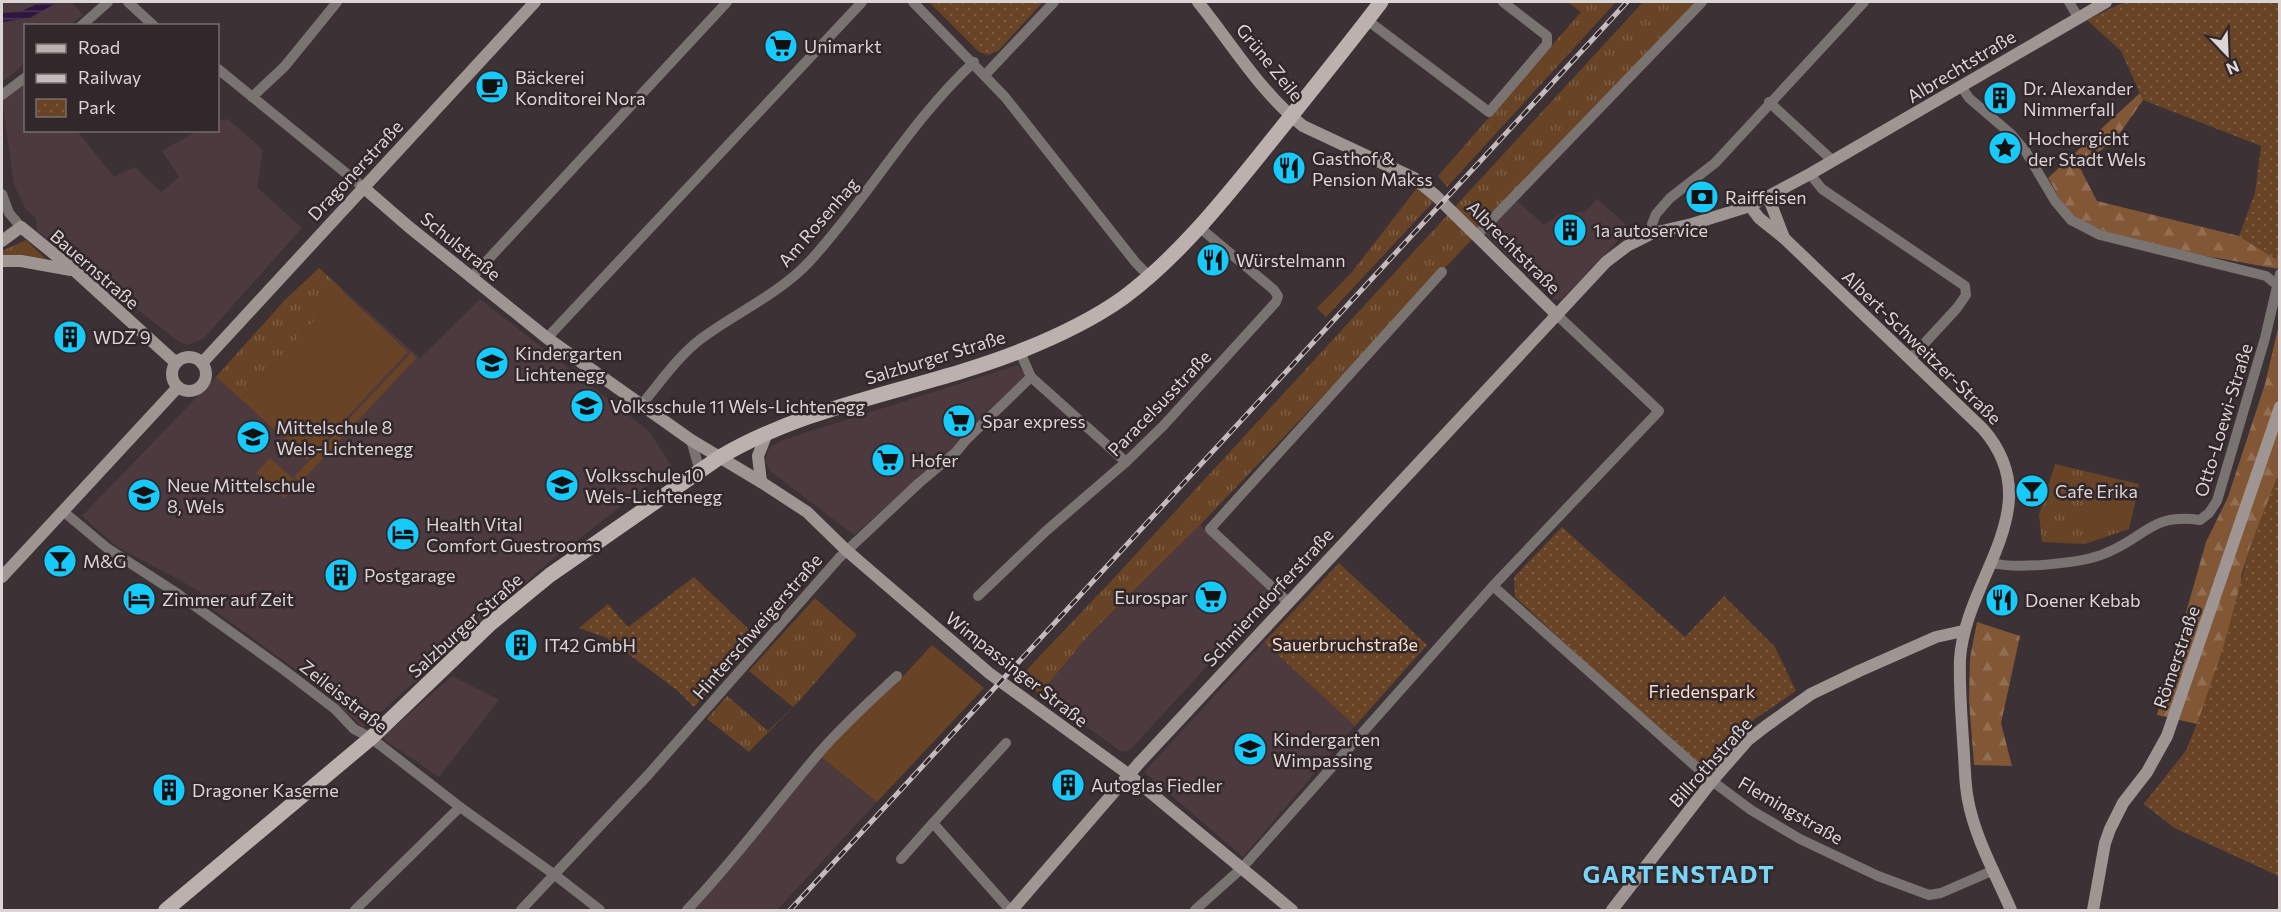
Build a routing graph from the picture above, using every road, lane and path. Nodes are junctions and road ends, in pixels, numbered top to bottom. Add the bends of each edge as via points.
1 (108, 2) edge
2 (128, 2) edge
3 (337, 2) edge
4 (536, 2) edge
5 (727, 2) edge
6 (862, 2) edge
7 (914, 2) edge
8 (1054, 2) edge
9 (1381, 2) edge
10 (1503, 2) edge
11 (1702, 2) edge
12 (1864, 2) edge
13 (2069, 2) edge
14 (2106, 2) edge
15 (1205, 4) edge
16 (2078, 17) junction
17 (1367, 20) junction
18 (83, 24) edge
19 (152, 24) edge
20 (974, 62) junction
21 (219, 70) edge
22 (985, 75) junction
23 (24, 78) edge
24 (1961, 86) junction
25 (2, 95) edge
26 (252, 97) junction
27 (1770, 102) junction
28 (1291, 117) junction
29 (1833, 160) junction
30 (1810, 174) junction
31 (363, 187) junction
32 (2, 194) edge
33 (1768, 196) junction
34 (1750, 206) junction
35 (21, 227) junction
36 (1199, 227) junction
37 (1653, 233) junction
38 (1477, 236) junction
39 (1784, 238) junction
40 (2, 242) edge
41 (2, 261) edge
42 (75, 271) junction
43 (1442, 272) dead end
44 (1150, 277) junction
45 (471, 278) junction
46 (2278, 279) edge
47 (1557, 315) junction
48 (548, 338) junction
49 (1020, 351) junction
50 (1910, 359) junction
51 (175, 363) junction
52 (202, 363) junction
53 (1031, 377) junction
54 (178, 387) junction
55 (641, 405) junction
56 (2280, 407) edge
57 (767, 433) junction
58 (691, 440) junction
59 (720, 457) junction
60 (1126, 462) junction
61 (700, 471) junction
62 (761, 482) junction
63 (64, 512) junction
64 (846, 550) junction
65 (1990, 563) junction
66 (2, 577) edge
67 (1493, 586) junction
68 (978, 596) dead end
69 (1288, 602) junction
70 (1963, 631) junction
71 (897, 676) dead end
72 (371, 738) junction
73 (1006, 743) dead end
74 (1128, 774) junction
75 (1712, 781) junction
76 (460, 807) junction
77 (933, 824) junction
78 (901, 859) dead end
79 (1242, 868) junction
80 (1994, 870) junction
81 (555, 875) junction
82 (166, 910) edge
83 (355, 910) edge
84 (521, 910) edge
85 (600, 910) edge
86 (687, 910) edge
87 (1011, 910) edge
88 (1195, 910) edge
89 (1292, 910) edge
90 (1612, 910) edge
91 (2011, 910) edge
92 (2093, 910) edge

1 - 18 street
2 - 19 street
3 - 26 street via 285,66
4 - 31 street, Dragonerstraße
5 - 45 street
6 - 48 street
7 - 20 street
8 - 22 street
9 - 17 main road, Salzburger Straße
10 - 17 street via 1547,36 1547,44 1489,112
11 - 38 street
12 - 27 street
13 - 16 street
14 - 16 street, Albrechtstraße
15 - 28 street, Grüne Zeile via 1270,95
16 - 24 street, Albrechtstraße
17 - 28 main road, Salzburger Straße
20 - 22 street
20 - 55 street, Am Rosenhag via 902,142 872,186 807,264 787,282 701,339
21 - 26 street, Schulstraße
22 - 44 street
23 - 25 street
24 - 29 street, Albrechtstraße
24 - 46 street, Otto-Loewi-Straße via 2026,152 2055,201 2072,220 2100,235
26 - 31 street, Schulstraße
27 - 29 street
27 - 37 street via 1715,163 1670,198 1656,214
28 - 36 main road, Salzburger Straße
28 - 38 street, Albrechtstraße via 1414,178
29 - 30 street, Albrechtstraße
30 - 33 street, Albrechtstraße
30 - 50 street via 1822,189 1965,286 1966,295 1957,308
31 - 45 street, Schulstraße
31 - 52 street, Dragonerstraße
32 - 35 street, Bauernstraße via 9,213
33 - 34 street, Albrechtstraße
33 - 39 street, Albert-Schweitzer-Straße
34 - 37 street, Albrechtstraße
34 - 39 street, Albert-Schweitzer-Straße
35 - 40 street
35 - 42 street, Bauernstraße
36 - 44 main road, Salzburger Straße
36 - 60 street, Paracelsusstraße via 1278,296 1164,425
37 - 47 street, Albrechtstraße via 1606,262
38 - 47 street, Albrechtstraße
39 - 50 street, Albert-Schweitzer-Straße
41 - 42 street
42 - 51 street, Bauernstraße
43 - 69 street via 1210,529
44 - 49 main road, Salzburger Straße via 1091,319
45 - 48 street, Schulstraße
46 - 65 street, Otto-Loewi-Straße via 2265,338 2217,501 2209,513 2200,520 2175,518 2158,522 2118,548 2085,560
47 - 67 street via 1659,411
47 - 69 street, Schmierndorferstraße
48 - 55 street, Schulstraße
49 - 53 street
49 - 57 main road, Salzburger Straße via 788,423
50 - 65 street, Albert-Schweitzer-Straße via 1983,429 2002,457 2010,491 2009,512
51 - 52 street via 195,357
51 - 54 street via 172,380
52 - 54 street, Dragonerstraße via 206,371 204,381 196,389 186,391
53 - 60 street
53 - 64 street, Hinterschweigerstraße via 956,452
54 - 63 street
55 - 58 street, Schulstraße
56 - 92 street, Römerstraße via 2169,732 2110,829
57 - 59 main road, Salzburger Straße
57 - 62 street via 758,456
58 - 59 street, Schulstraße
58 - 61 street
59 - 61 main road, Salzburger Straße
59 - 62 street, Wimpassinger Straße
60 - 68 street, Paracelsusstraße
61 - 72 main road, Salzburger Straße via 550,575 489,625
62 - 64 street, Wimpassinger Straße via 807,512
63 - 66 street
63 - 72 street, Zeileisstraße via 107,548 279,666 335,709 354,729
64 - 74 street, Wimpassinger Straße via 989,673
64 - 81 street, Hinterschweigerstraße
65 - 70 street, Albert-Schweitzer-Straße
67 - 75 street, Flemingstraße
67 - 79 street
69 - 74 street, Schmierndorferstraße
70 - 75 street, Billrothstraße via 1936,637 1811,694 1748,740
70 - 80 street, Albert-Schweitzer-Straße via 1961,687 1968,800
71 - 86 street via 819,753 720,876
72 - 76 street, Zeileisstraße
72 - 82 main road, Salzburger Straße
73 - 77 street
74 - 79 street, Wimpassinger Straße
74 - 87 street, Schmierndorferstraße
75 - 80 street, Flemingstraße via 1800,839 1917,892 1941,893
75 - 90 street, Billrothstraße
76 - 81 street, Zeileisstraße
76 - 83 street
77 - 78 street
77 - 87 street
79 - 88 street
79 - 89 street, Wimpassinger Straße
80 - 91 street, Albert-Schweitzer-Straße
81 - 84 street, Hinterschweigerstraße
81 - 85 street, Zeileisstraße

